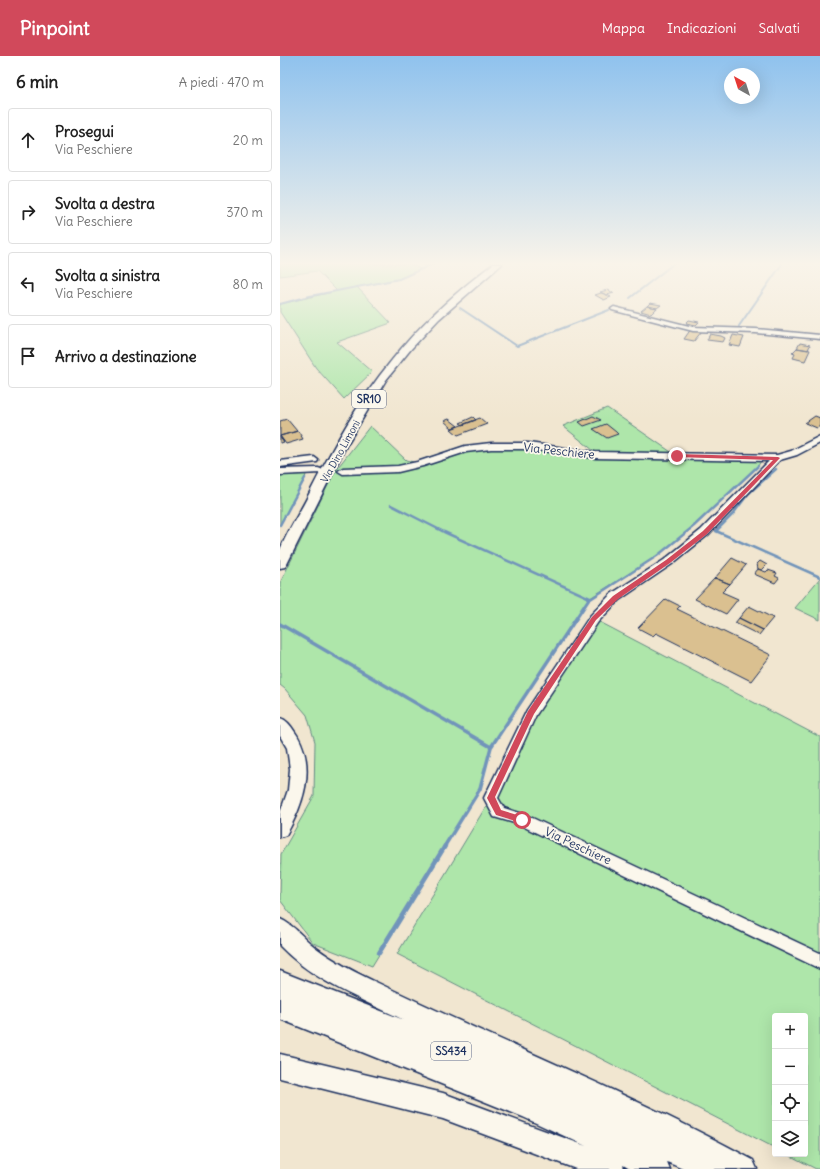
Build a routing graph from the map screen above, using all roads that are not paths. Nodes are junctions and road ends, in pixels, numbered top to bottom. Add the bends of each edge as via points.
1 (436, 316) edge
2 (641, 316) edge
3 (820, 337) edge
4 (820, 439) edge
5 (778, 458) junction
6 (314, 460) dead end
7 (280, 464) edge
8 (318, 471) dead end
9 (343, 471) dead end
10 (280, 472) edge
11 (280, 564) edge
12 (280, 724) edge
13 (280, 829) edge
14 (280, 930) edge
15 (820, 961) edge
16 (280, 983) edge
17 (280, 1007) edge
18 (280, 1066) edge
19 (611, 1169) edge
20 (657, 1169) edge
21 (713, 1169) edge
22 (744, 1169) edge

1 - 11 main road, Via Dino Limoni / SR10 via 383,377 345,441
2 - 3 street via 693,329
4 - 5 street, Via Peschiere via 794,453
5 - 9 street, Via Peschiere via 595,455 528,446 491,446 466,449 398,469
5 - 15 street, Via Peschiere via 705,532 668,562 615,597 594,618 531,713 491,798 499,813 522,820
6 - 7 street
8 - 10 street
12 - 13 main road via 295,748 299,780 294,802
14 - 22 highway via 303,953 328,970 436,1025 630,1111
16 - 21 highway, SS434 via 503,1072
17 - 20 highway, SS434 via 531,1107
18 - 19 highway via 443,1106

